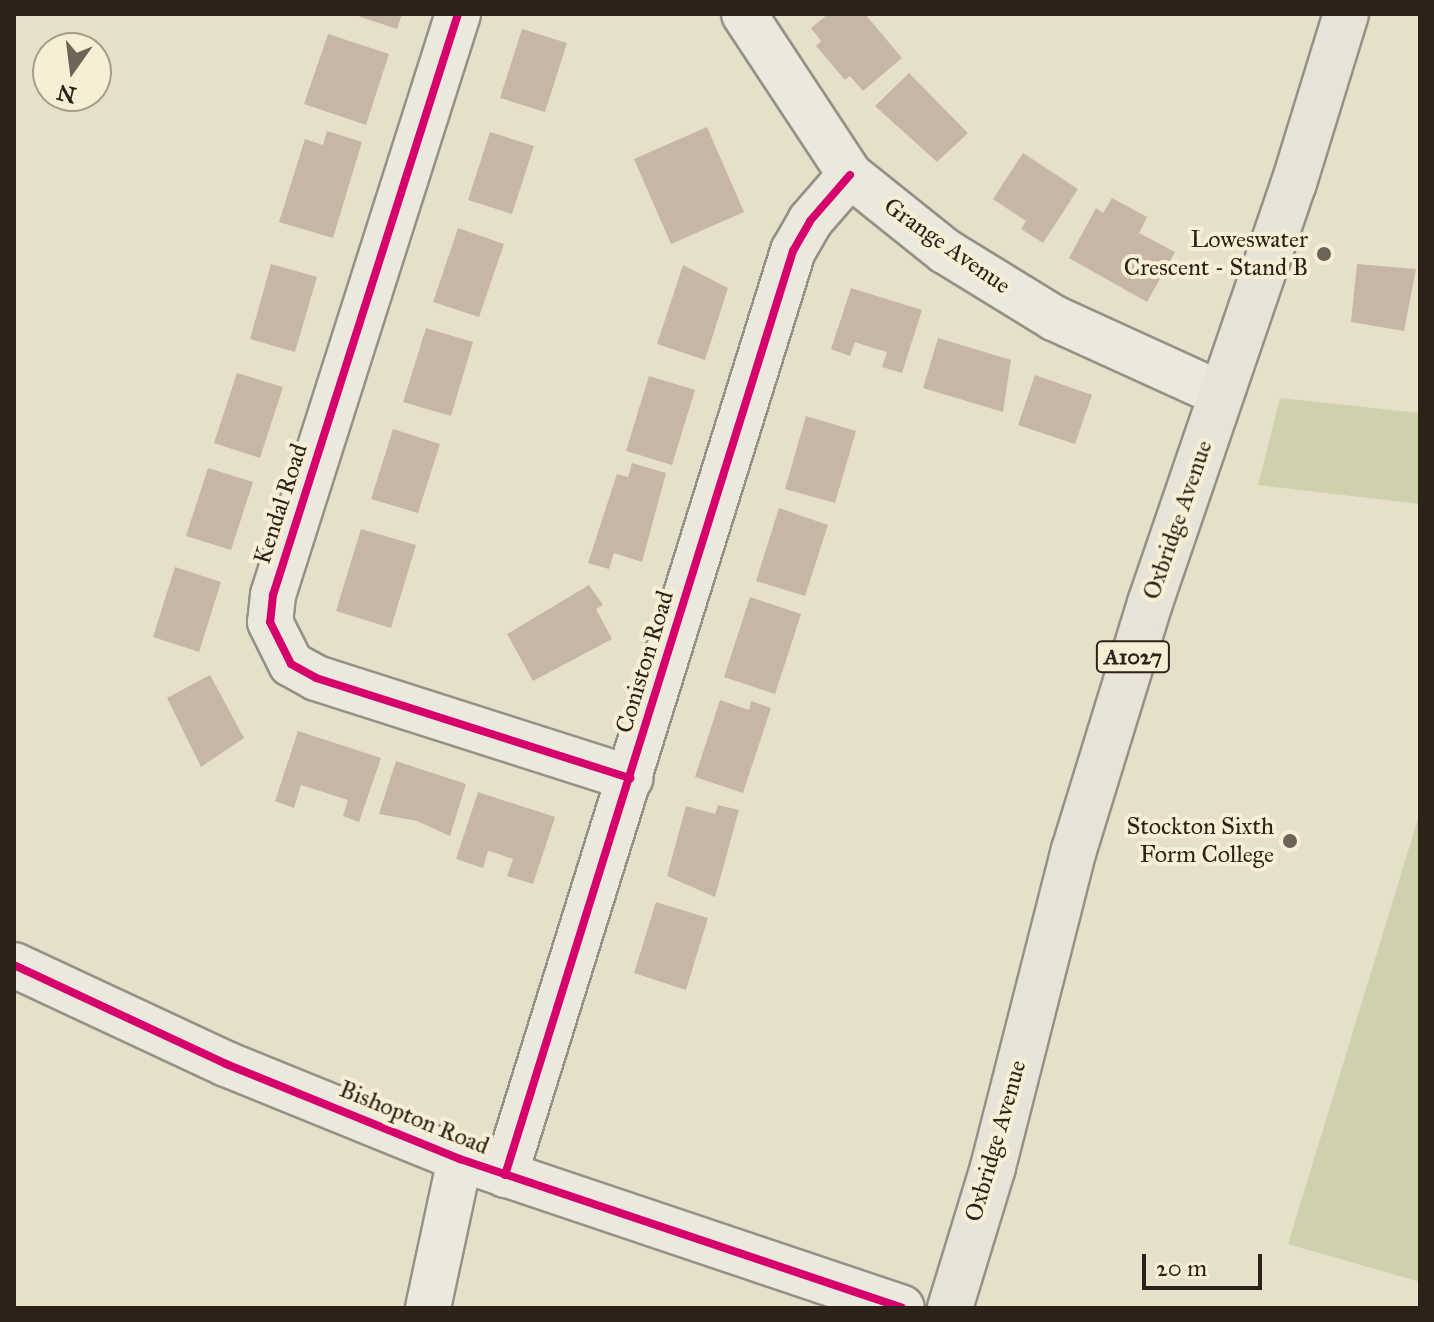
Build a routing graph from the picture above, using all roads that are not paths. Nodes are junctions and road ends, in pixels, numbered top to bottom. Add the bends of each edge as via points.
1 (458, 14) edge
2 (744, 14) edge
3 (1346, 14) edge
4 (850, 175) junction
5 (1221, 394) junction
6 (630, 778) junction
7 (14, 965) edge
8 (460, 1159) junction
9 (505, 1175) junction
10 (428, 1308) edge
11 (902, 1308) edge
12 (950, 1308) edge

1 - 6 street, Kendal Road via 273,595 270,622 291,664 316,678
2 - 4 street, Grange Avenue
3 - 5 main road, Oxbridge Avenue / A1027
4 - 5 street, Grange Avenue via 945,251 1054,318
4 - 6 street, Coniston Road via 810,221 793,251
5 - 12 main road, Oxbridge Avenue / A1027 via 1074,850 993,1167
6 - 9 street, Coniston Road
7 - 8 street, Bishopton Road via 226,1064
8 - 9 street, Bishopton Road
8 - 10 street
9 - 11 street, Bishopton Road

